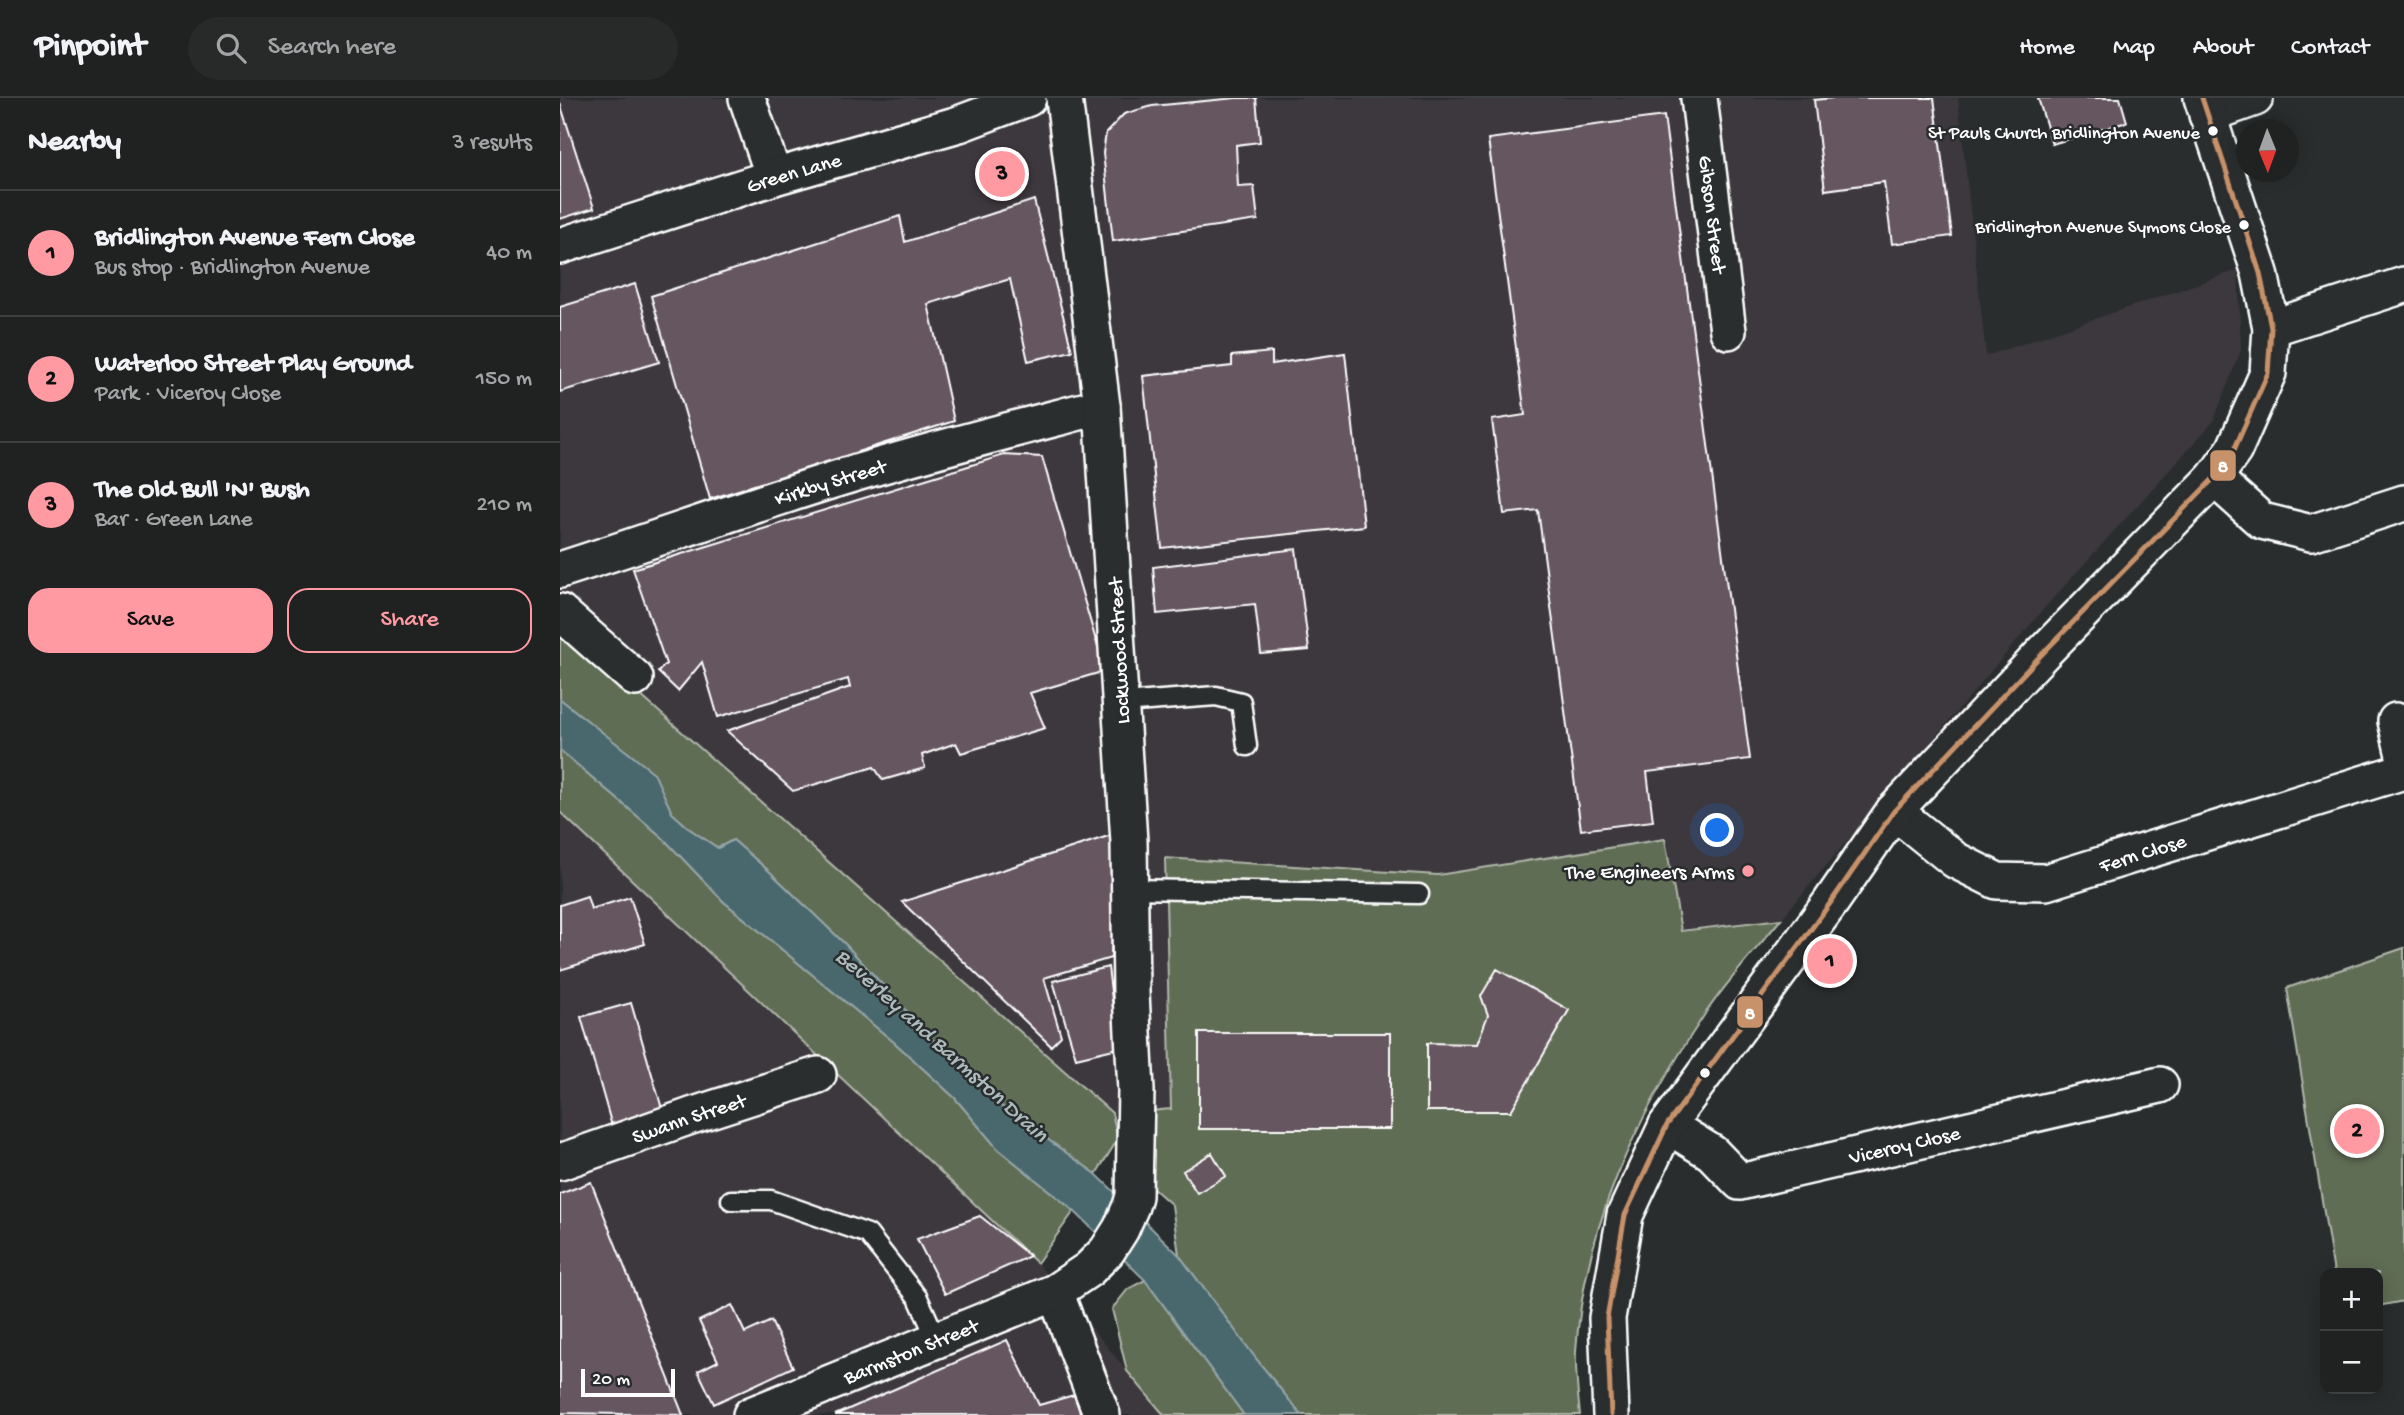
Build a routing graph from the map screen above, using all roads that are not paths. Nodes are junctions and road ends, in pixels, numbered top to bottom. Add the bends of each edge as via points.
1 (747, 98) edge
2 (1028, 98) edge
3 (1064, 98) edge
4 (1699, 98) edge
5 (2255, 98) edge
6 (2204, 107) edge
7 (774, 177) junction
8 (560, 246) edge
9 (2404, 285) edge
10 (2271, 328) junction
11 (1728, 331) dead end
12 (1102, 406) junction
13 (2214, 478) junction
14 (2404, 503) edge
15 (560, 570) edge
16 (560, 612) edge
17 (635, 678) dead end
18 (1121, 703) junction
19 (2396, 721) dead end
20 (1247, 746) dead end
21 (2404, 755) edge
22 (2404, 771) edge
23 (1894, 811) junction
24 (1129, 889) junction
25 (1419, 894) dead end
26 (817, 1075) dead end
27 (2160, 1085) dead end
28 (1667, 1125) junction
29 (560, 1162) edge
30 (731, 1200) dead end
31 (1131, 1206) joint
32 (1062, 1288) junction
33 (937, 1340) junction
34 (751, 1415) edge
35 (1102, 1415) edge
36 (1611, 1415) edge

1 - 7 street
2 - 7 street, Green Lane via 959,124
3 - 12 street, Lockwood Street
4 - 11 street, Gibson Street
5 - 6 street
6 - 10 street via 2260,273
7 - 8 street, Green Lane
9 - 10 street
10 - 13 street via 2267,373 2234,450
12 - 15 street, Kirkby Street via 797,491
12 - 18 street, Lockwood Street
13 - 14 street via 2262,521 2311,533
13 - 23 street
16 - 17 street
18 - 20 lane via 1216,696 1241,702
18 - 24 street, Lockwood Street
19 - 21 street
22 - 23 street, Fern Close via 2046,882 1997,881 1955,860
23 - 28 street
24 - 25 lane
24 - 31 street, Lockwood Street via 1136,1091
26 - 29 street, Swann Street
27 - 28 street, Viceroy Close via 1740,1182 1712,1153
28 - 36 street via 1625,1215 1606,1318
30 - 33 lane via 771,1200 868,1234 918,1298
31 - 32 street, Barmston Street via 1107,1251
32 - 33 street, Barmston Street
32 - 35 street
33 - 34 street, Barmston Street

